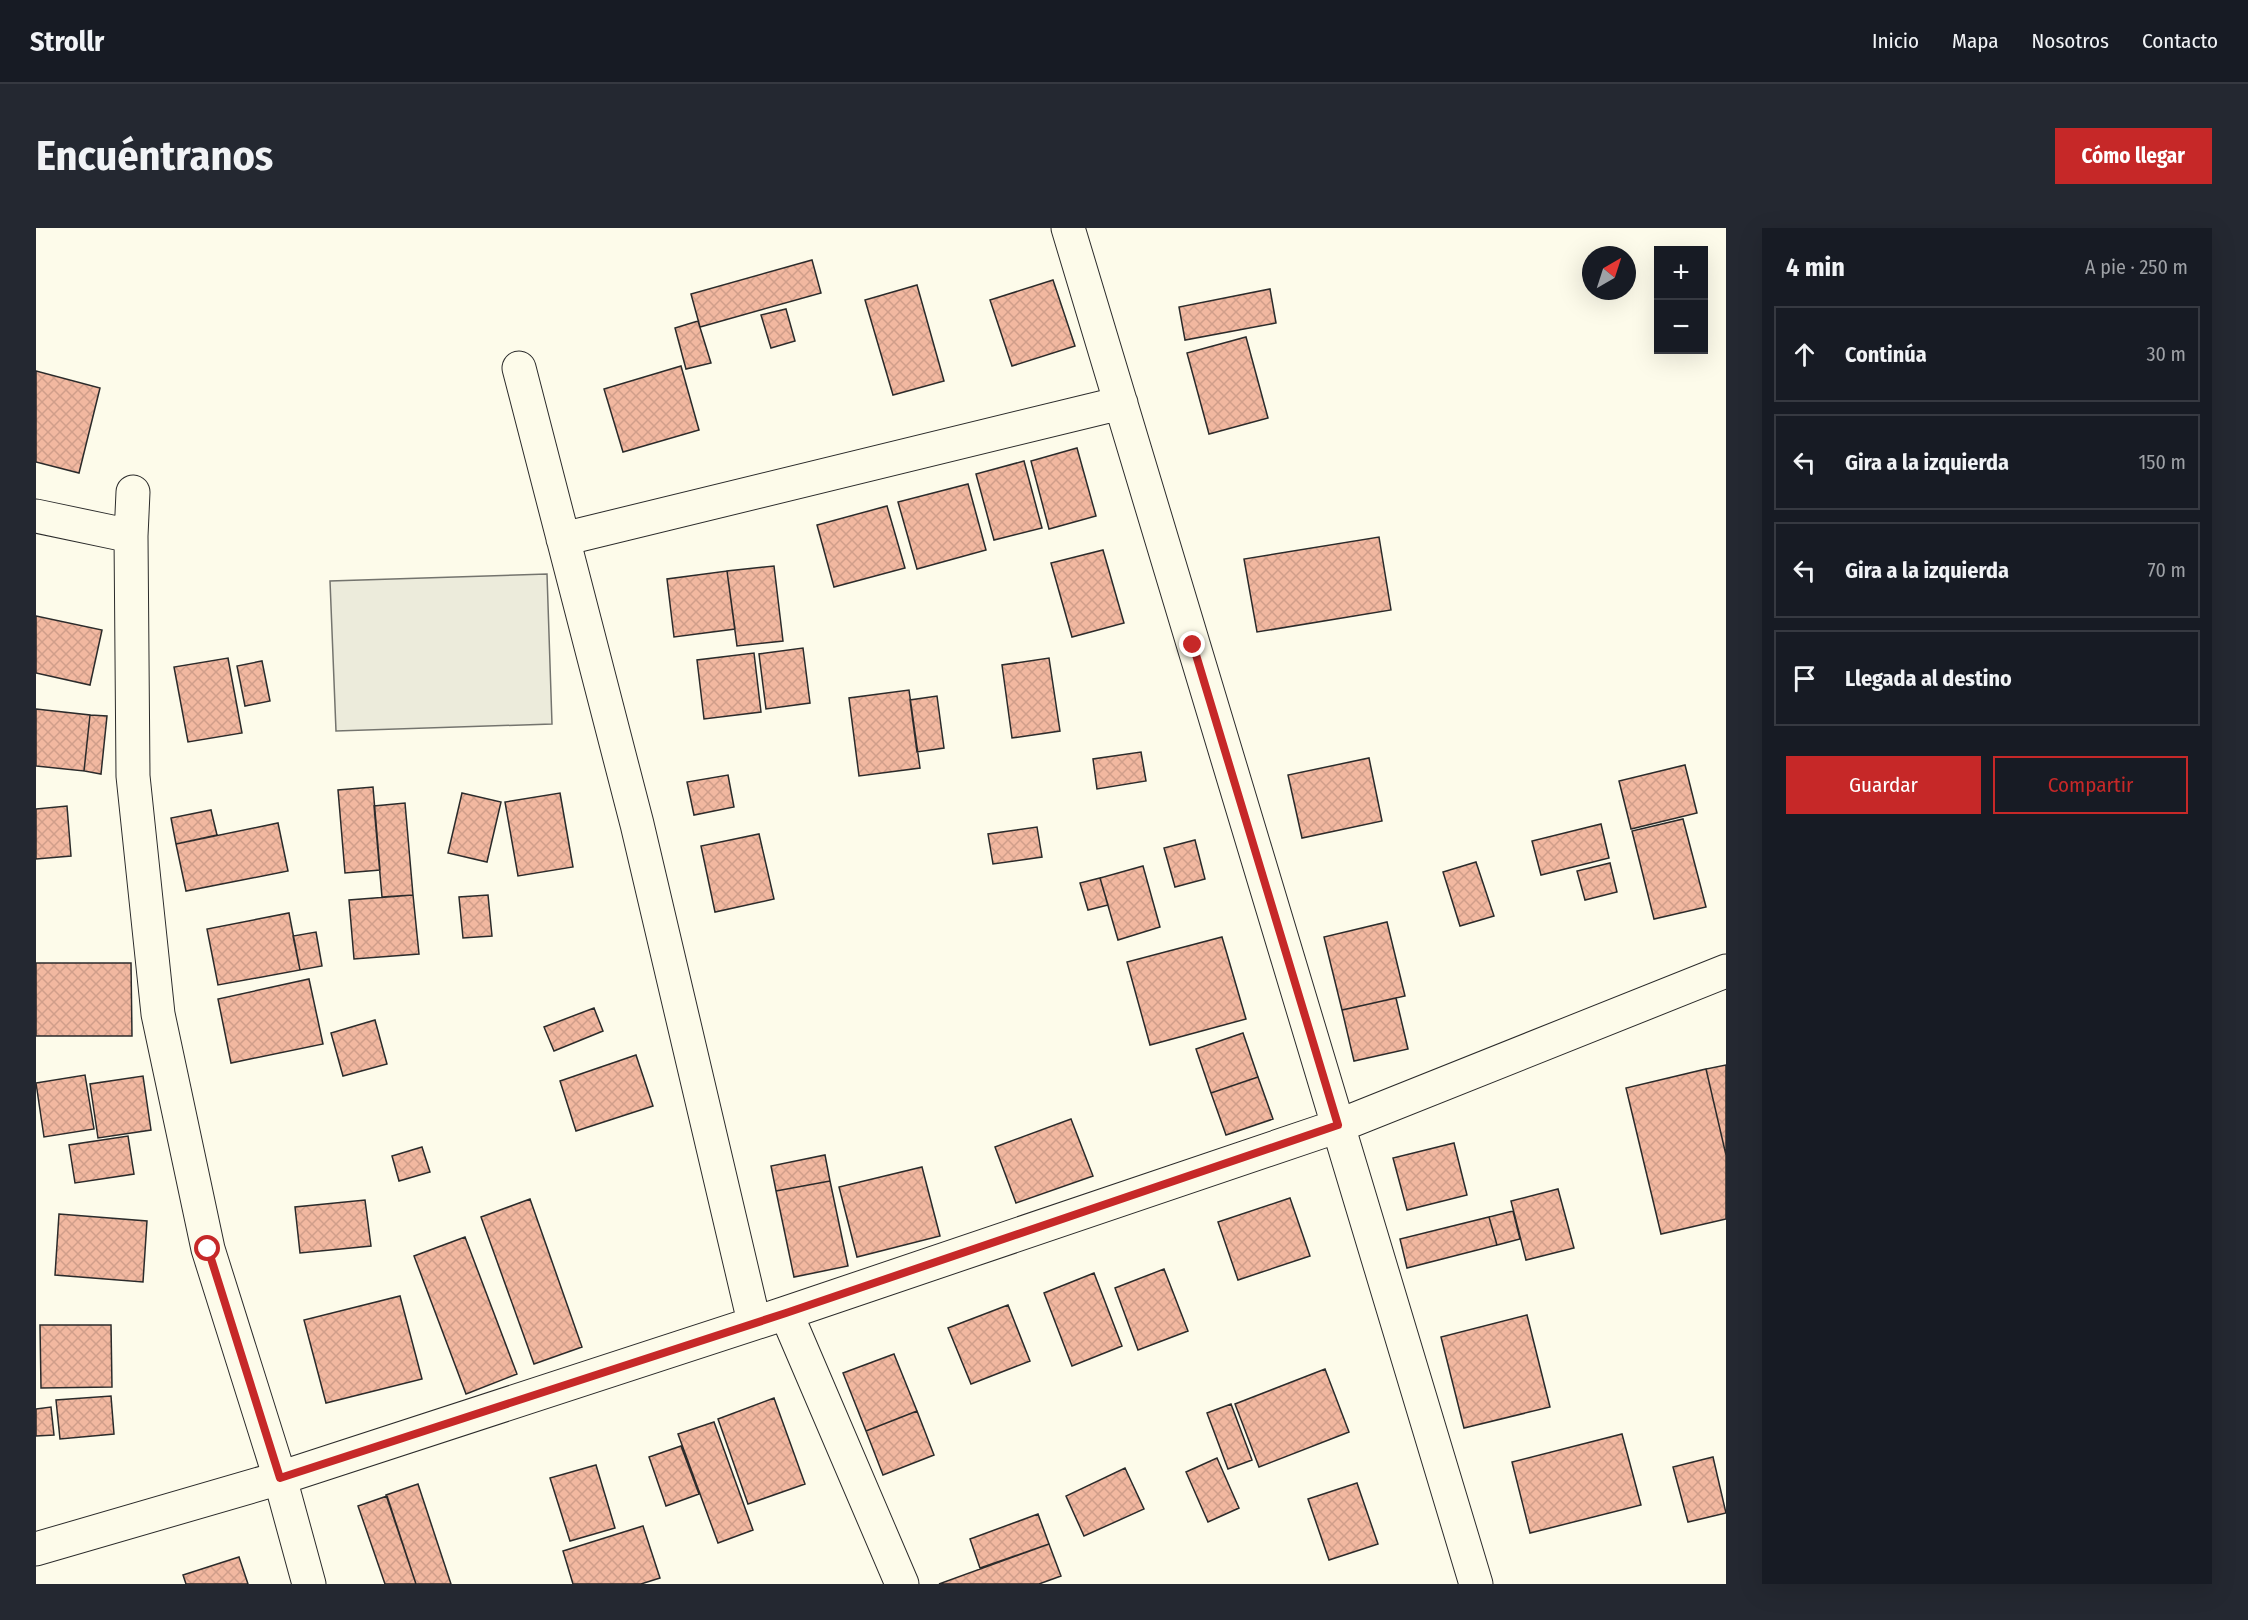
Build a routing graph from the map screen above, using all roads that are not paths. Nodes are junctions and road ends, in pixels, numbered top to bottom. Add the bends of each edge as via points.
1 (1068, 228) edge
2 (519, 368) dead end
3 (1121, 404) junction
4 (133, 492) dead end
5 (36, 516) edge
6 (131, 536) junction
7 (563, 539) junction
8 (1726, 971) edge
9 (1338, 1125) junction
10 (786, 1313) junction
11 (754, 1322) junction
12 (280, 1478) junction
13 (36, 1550) edge
14 (309, 1584) edge
15 (902, 1584) edge
16 (1476, 1584) edge

1 - 3 street
2 - 7 street
3 - 7 street
3 - 9 street
4 - 6 street
5 - 6 street
6 - 12 street via 133,776 158,1014 208,1249
7 - 11 street via 637,824
8 - 9 street
9 - 10 street
9 - 16 street
10 - 11 street
10 - 15 street
11 - 12 street
12 - 13 street
12 - 14 street

